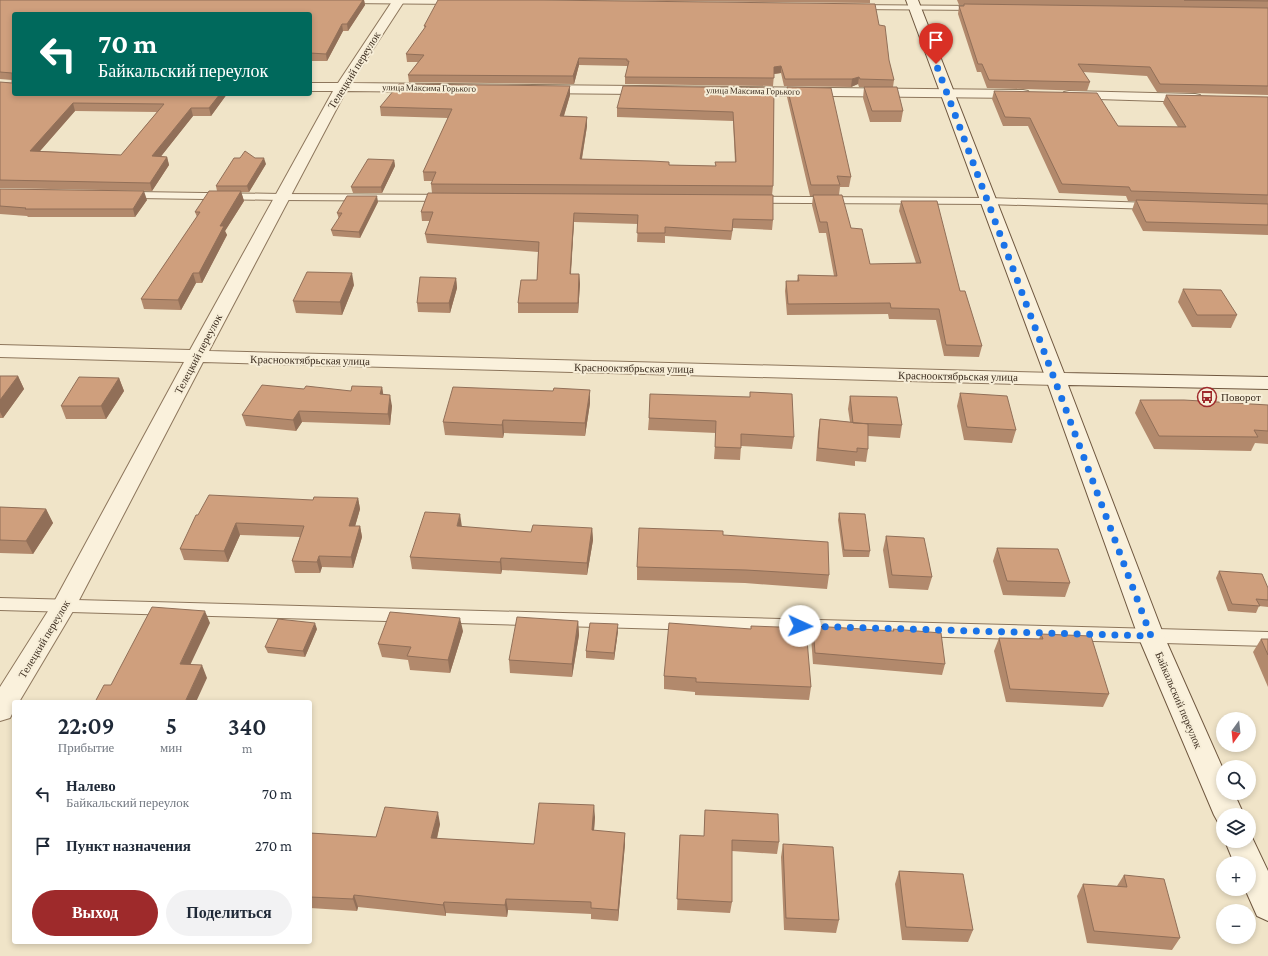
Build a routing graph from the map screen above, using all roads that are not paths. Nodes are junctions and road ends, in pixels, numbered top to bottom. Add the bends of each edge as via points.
1 (336, 1) edge
2 (398, 1) edge
3 (470, 2) edge
4 (914, 4) edge
5 (844, 7) edge
6 (986, 8) edge
7 (312, 87) edge
8 (342, 87) junction
9 (947, 93) junction
10 (1034, 95) edge
11 (1058, 95) edge
12 (1210, 98) edge
13 (0, 193) edge
14 (281, 197) junction
15 (987, 201) junction
16 (1166, 206) edge
17 (0, 351) edge
18 (197, 357) junction
19 (1056, 379) junction
20 (1268, 384) edge
21 (0, 604) edge
22 (64, 606) junction
23 (1151, 636) junction
24 (1268, 638) edge
25 (0, 710) edge
26 (1226, 808) edge
27 (1243, 848) edge
28 (1268, 906) edge

1 - 2 lane
2 - 3 lane
2 - 8 street, Телецкий переулок
4 - 5 lane
4 - 6 lane
4 - 9 street, Байкальский переулок
7 - 8 street, улица Максима Горького
8 - 9 street, улица Максима Горького
8 - 14 street, Телецкий переулок
9 - 10 street, улица Максима Горького
9 - 15 street, Байкальский переулок
11 - 12 street
13 - 14 lane
14 - 15 lane
14 - 18 street, Телецкий переулок
15 - 16 lane
15 - 19 street, Байкальский переулок
17 - 18 street, Краснооктябрьская улица
18 - 19 street, Краснооктябрьская улица
18 - 22 street, Телецкий переулок
19 - 20 street, Краснооктябрьская улица
19 - 23 street, Байкальский переулок
21 - 22 lane
22 - 23 lane
22 - 25 street, Телецкий переулок
23 - 24 lane
23 - 26 street, Байкальский переулок
27 - 28 street

